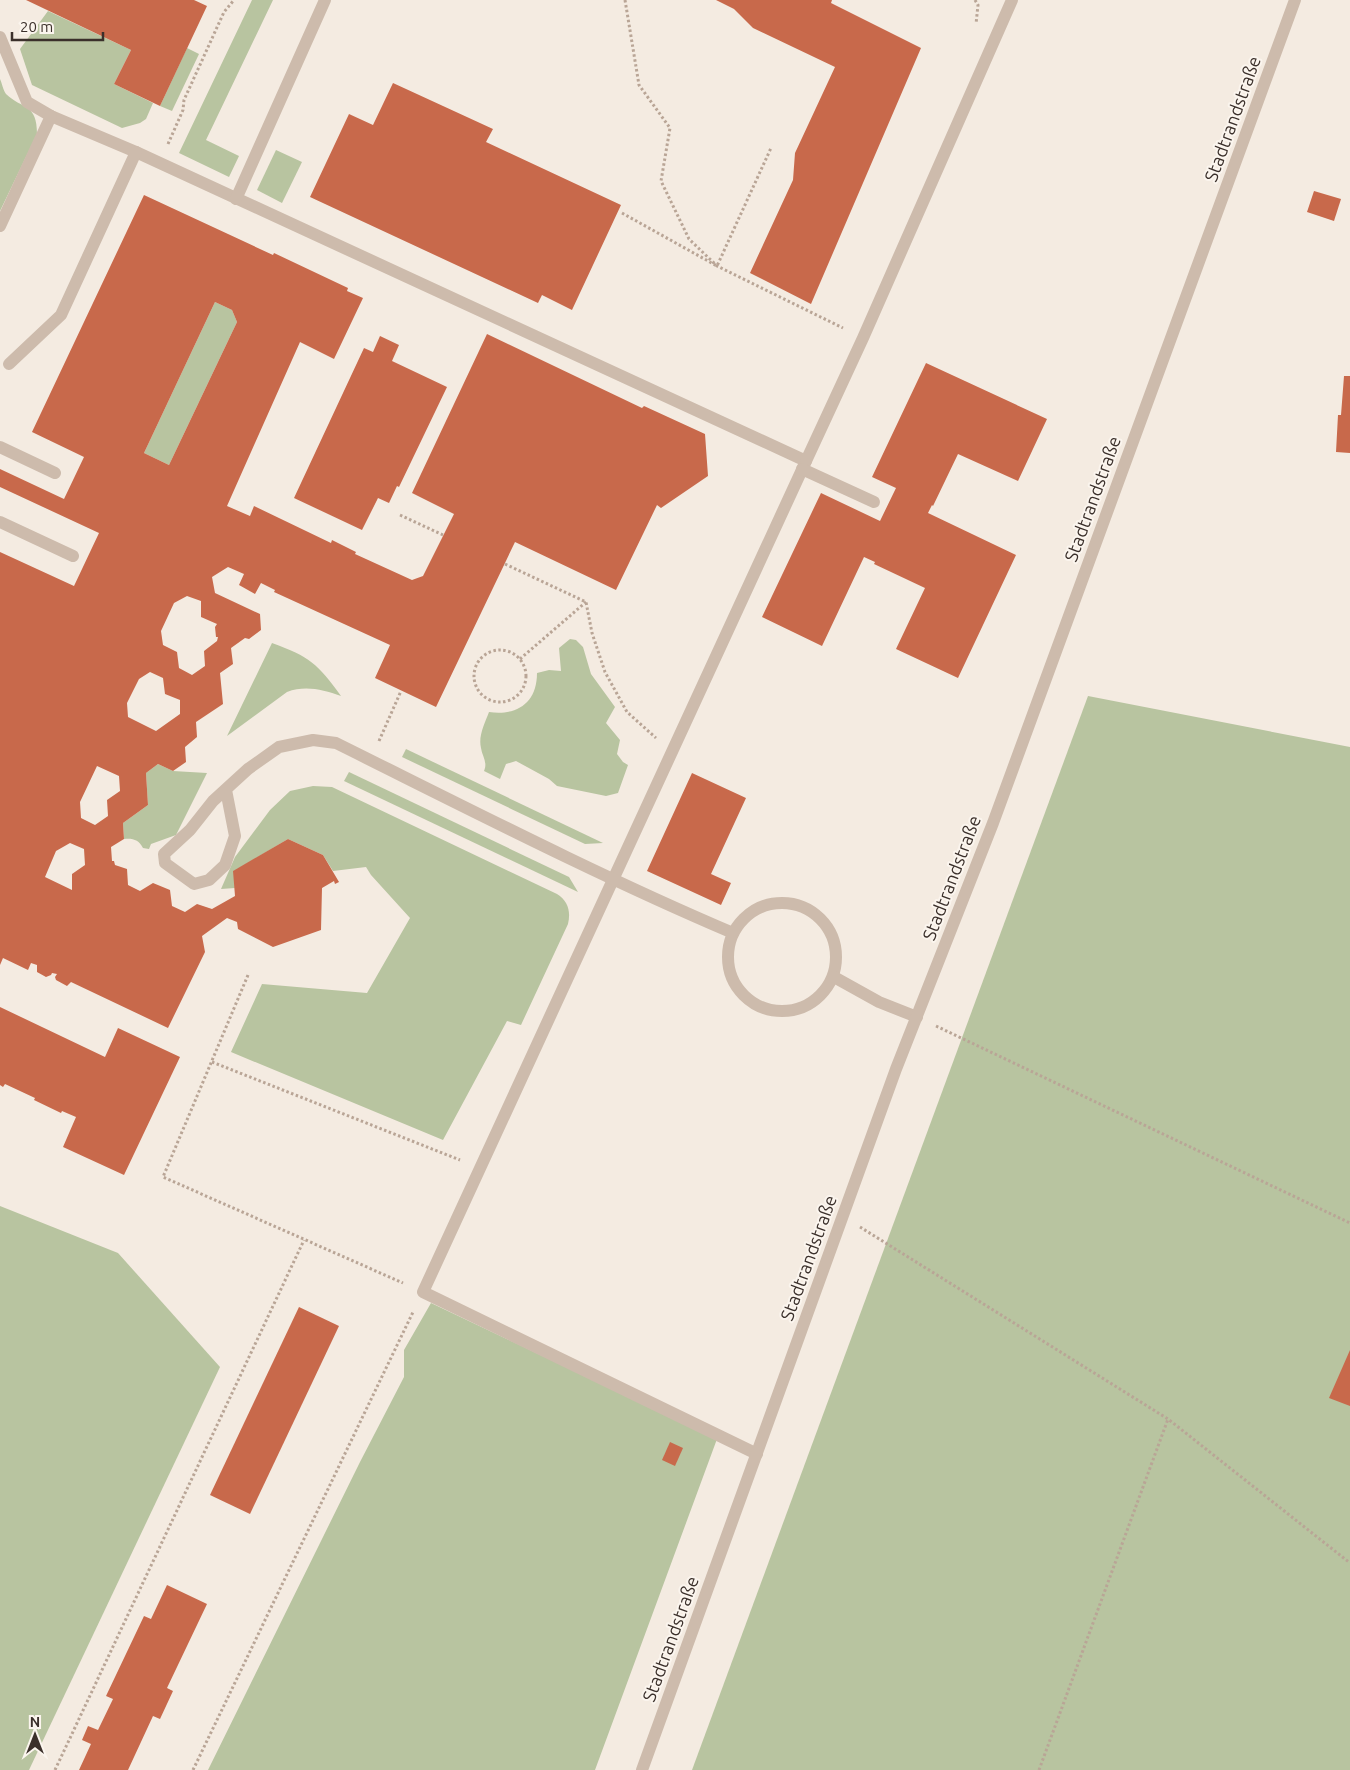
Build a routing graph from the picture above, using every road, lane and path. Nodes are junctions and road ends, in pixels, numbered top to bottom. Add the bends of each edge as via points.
1 (234, 0) edge
2 (325, 0) edge
3 (625, 0) edge
4 (975, 0) edge
5 (1012, 0) edge
6 (1296, 0) edge
7 (975, 29) dead end
8 (0, 37) edge
9 (51, 116) junction
10 (771, 148) dead end
11 (136, 152) junction
12 (160, 163) junction
13 (236, 199) junction
14 (622, 214) dead end
15 (0, 226) edge
16 (716, 266) junction
17 (863, 338) junction
18 (9, 364) dead end
19 (0, 447) edge
20 (804, 465) junction
21 (55, 473) dead end
22 (874, 502) dead end
23 (400, 515) dead end
24 (0, 522) edge
25 (443, 536) dead end
26 (73, 556) dead end
27 (505, 564) dead end
28 (586, 602) junction
29 (520, 659) junction
30 (401, 691) dead end
31 (672, 751) junction
32 (370, 760) junction
33 (226, 790) junction
34 (612, 879) junction
35 (733, 933) junction
36 (248, 975) dead end
37 (834, 977) junction
38 (917, 1017) junction
39 (212, 1062) junction
40 (479, 1168) junction
41 (843, 1216) junction
42 (1350, 1223) edge
43 (304, 1240) junction
44 (423, 1292) junction
45 (1168, 1419) junction
46 (757, 1454) junction
47 (1350, 1563) edge
48 (56, 1770) edge
49 (193, 1770) edge
50 (642, 1770) edge
51 (1040, 1770) edge

1 - 12 path via 224,12 188,91
2 - 13 street
3 - 16 path via 639,85 670,128 661,181 690,239
4 - 7 path via 978,5
5 - 17 street
6 - 38 street, Stadtrandstraße via 993,823
8 - 9 street via 27,102
9 - 11 street
9 - 15 street
10 - 16 path
11 - 12 street
11 - 18 street via 61,315
12 - 13 street
13 - 20 street
14 - 16 path
16 - 17 path
17 - 20 street
19 - 21 street
20 - 22 street
20 - 31 street
23 - 25 path
24 - 26 street
27 - 28 path
28 - 29 path
28 - 31 path via 605,672 627,712
29 - 29 path via 508,650 487,652 475,668 477,688 493,701 513,699 526,683 527,672
30 - 32 path
31 - 34 street
32 - 33 street via 336,743 313,740 279,747
32 - 34 street
33 - 33 street via 164,854 165,863 194,884 210,880 226,865 235,836
34 - 35 street
34 - 40 street
35 - 37 street via 744,919 766,906 792,904 809,910 832,935 836,952
35 - 37 street via 728,950 732,977 748,1000 764,1008 782,1012 800,1009 816,1000
36 - 39 path
37 - 38 street via 879,1002
38 - 41 street, Stadtrandstraße
38 - 42 path
39 - 40 path
39 - 43 path via 163,1177
40 - 44 street
41 - 45 path
41 - 46 street, Stadtrandstraße
43 - 44 path
43 - 48 path
44 - 46 street
44 - 49 path
45 - 47 path
45 - 51 path
46 - 50 street, Stadtrandstraße

